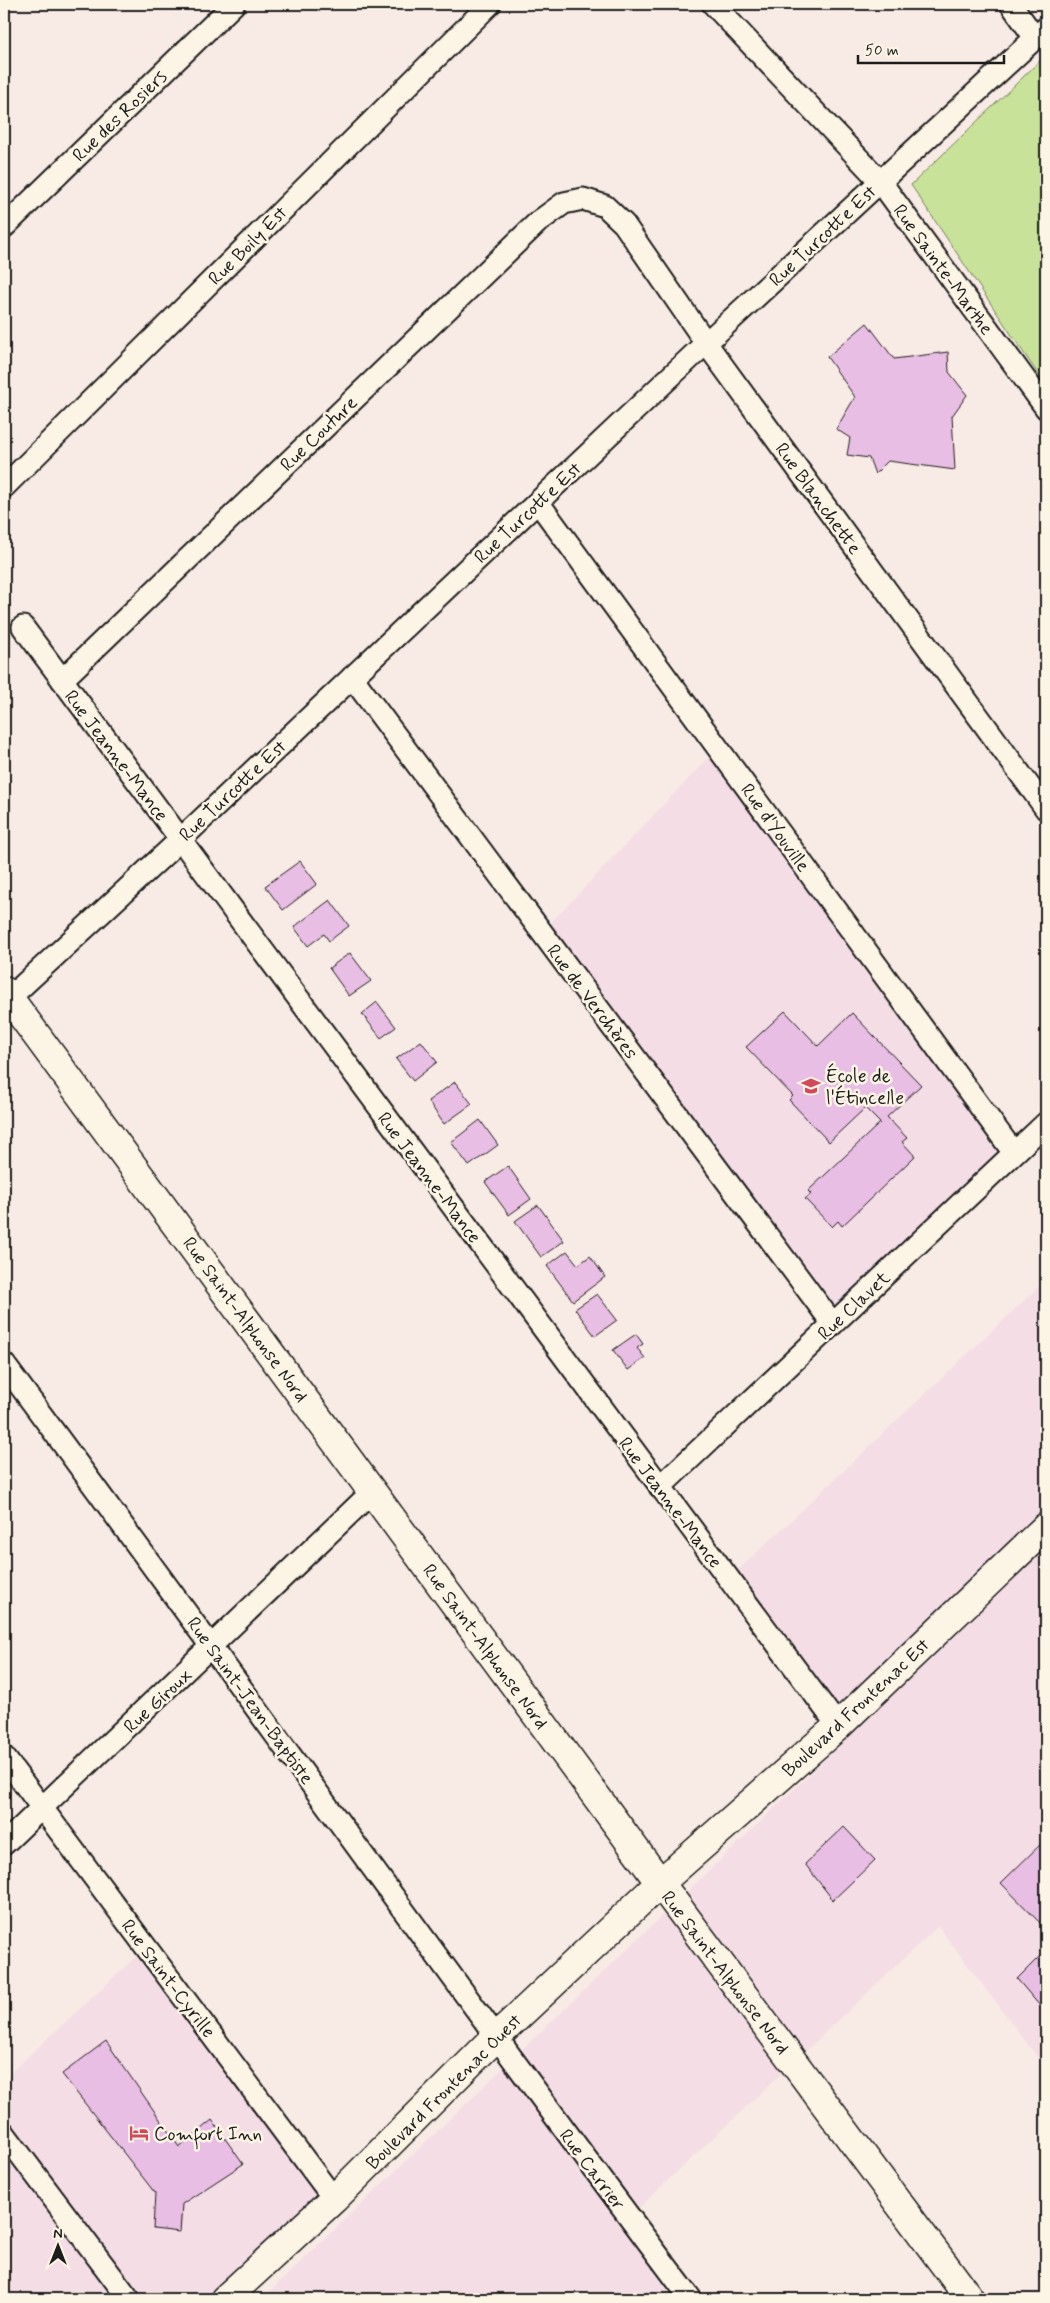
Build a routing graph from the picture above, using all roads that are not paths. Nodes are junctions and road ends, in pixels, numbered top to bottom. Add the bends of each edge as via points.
1 (234, 4) edge
2 (490, 4) edge
3 (713, 4) edge
4 (1011, 4) edge
5 (1041, 33) edge
6 (880, 181) junction
7 (583, 199) joint
8 (4, 227) edge
9 (706, 343) junction
10 (1046, 408) edge
11 (4, 487) edge
12 (538, 502) junction
13 (23, 627) dead end
14 (352, 677) junction
15 (62, 680) junction
16 (1046, 808) edge
17 (180, 840) junction
18 (5, 997) edge
19 (1046, 1123) edge
20 (1014, 1153) junction
21 (833, 1324) junction
22 (4, 1364) edge
23 (660, 1487) junction
24 (373, 1491) junction
25 (1046, 1527) edge
26 (213, 1647) junction
27 (838, 1726) junction
28 (4, 1757) edge
29 (42, 1809) junction
30 (4, 1844) edge
31 (660, 1883) junction
32 (495, 2038) junction
33 (4, 2133) edge
34 (334, 2199) junction
35 (129, 2299) edge
36 (225, 2299) edge
37 (691, 2299) edge
38 (970, 2299) edge

1 - 8 street, Rue des Rosiers
2 - 11 street, Rue Boily Est
3 - 6 street, Rue Sainte-Marthe
4 - 5 street
5 - 6 street, Rue Turcotte Est
6 - 9 street, Rue Turcotte Est
6 - 10 street, Rue Sainte-Marthe
7 - 9 street, Rue Blanchette via 605,206 624,224
7 - 15 street, Rue Couture via 564,203 538,222
9 - 12 street, Rue Turcotte Est
9 - 16 street, Rue Blanchette
12 - 14 street, Rue Turcotte Est
12 - 20 street, Rue d'Youville
13 - 15 street, Rue Jeanne-Mance
14 - 17 street, Rue Turcotte Est
14 - 21 street, Rue de Verchères
15 - 17 street, Rue Jeanne-Mance
17 - 18 street, Rue Turcotte Est
17 - 23 street, Rue Jeanne-Mance
18 - 24 main road, Rue Saint-Alphonse Nord
19 - 20 street, Rue Clavet
20 - 21 street, Rue Clavet
21 - 23 street, Rue Clavet
22 - 26 street, Rue Saint-Jean-Baptiste
23 - 27 street, Rue Jeanne-Mance
24 - 26 street, Rue Giroux
24 - 31 main road, Rue Saint-Alphonse Nord
25 - 27 main road, Boulevard Frontenac Est
26 - 29 street, Rue Giroux
26 - 32 street, Rue Saint-Jean-Baptiste
27 - 31 main road, Boulevard Frontenac Est
28 - 29 street, Rue Saint-Cyrille
29 - 30 street, Rue Giroux
29 - 34 street, Rue Saint-Cyrille
31 - 32 main road, Boulevard Frontenac Ouest
31 - 38 main road, Rue Saint-Alphonse Nord
32 - 34 main road, Boulevard Frontenac Ouest
32 - 37 street, Rue Carrier
33 - 35 street
34 - 36 main road, Boulevard Frontenac Ouest

